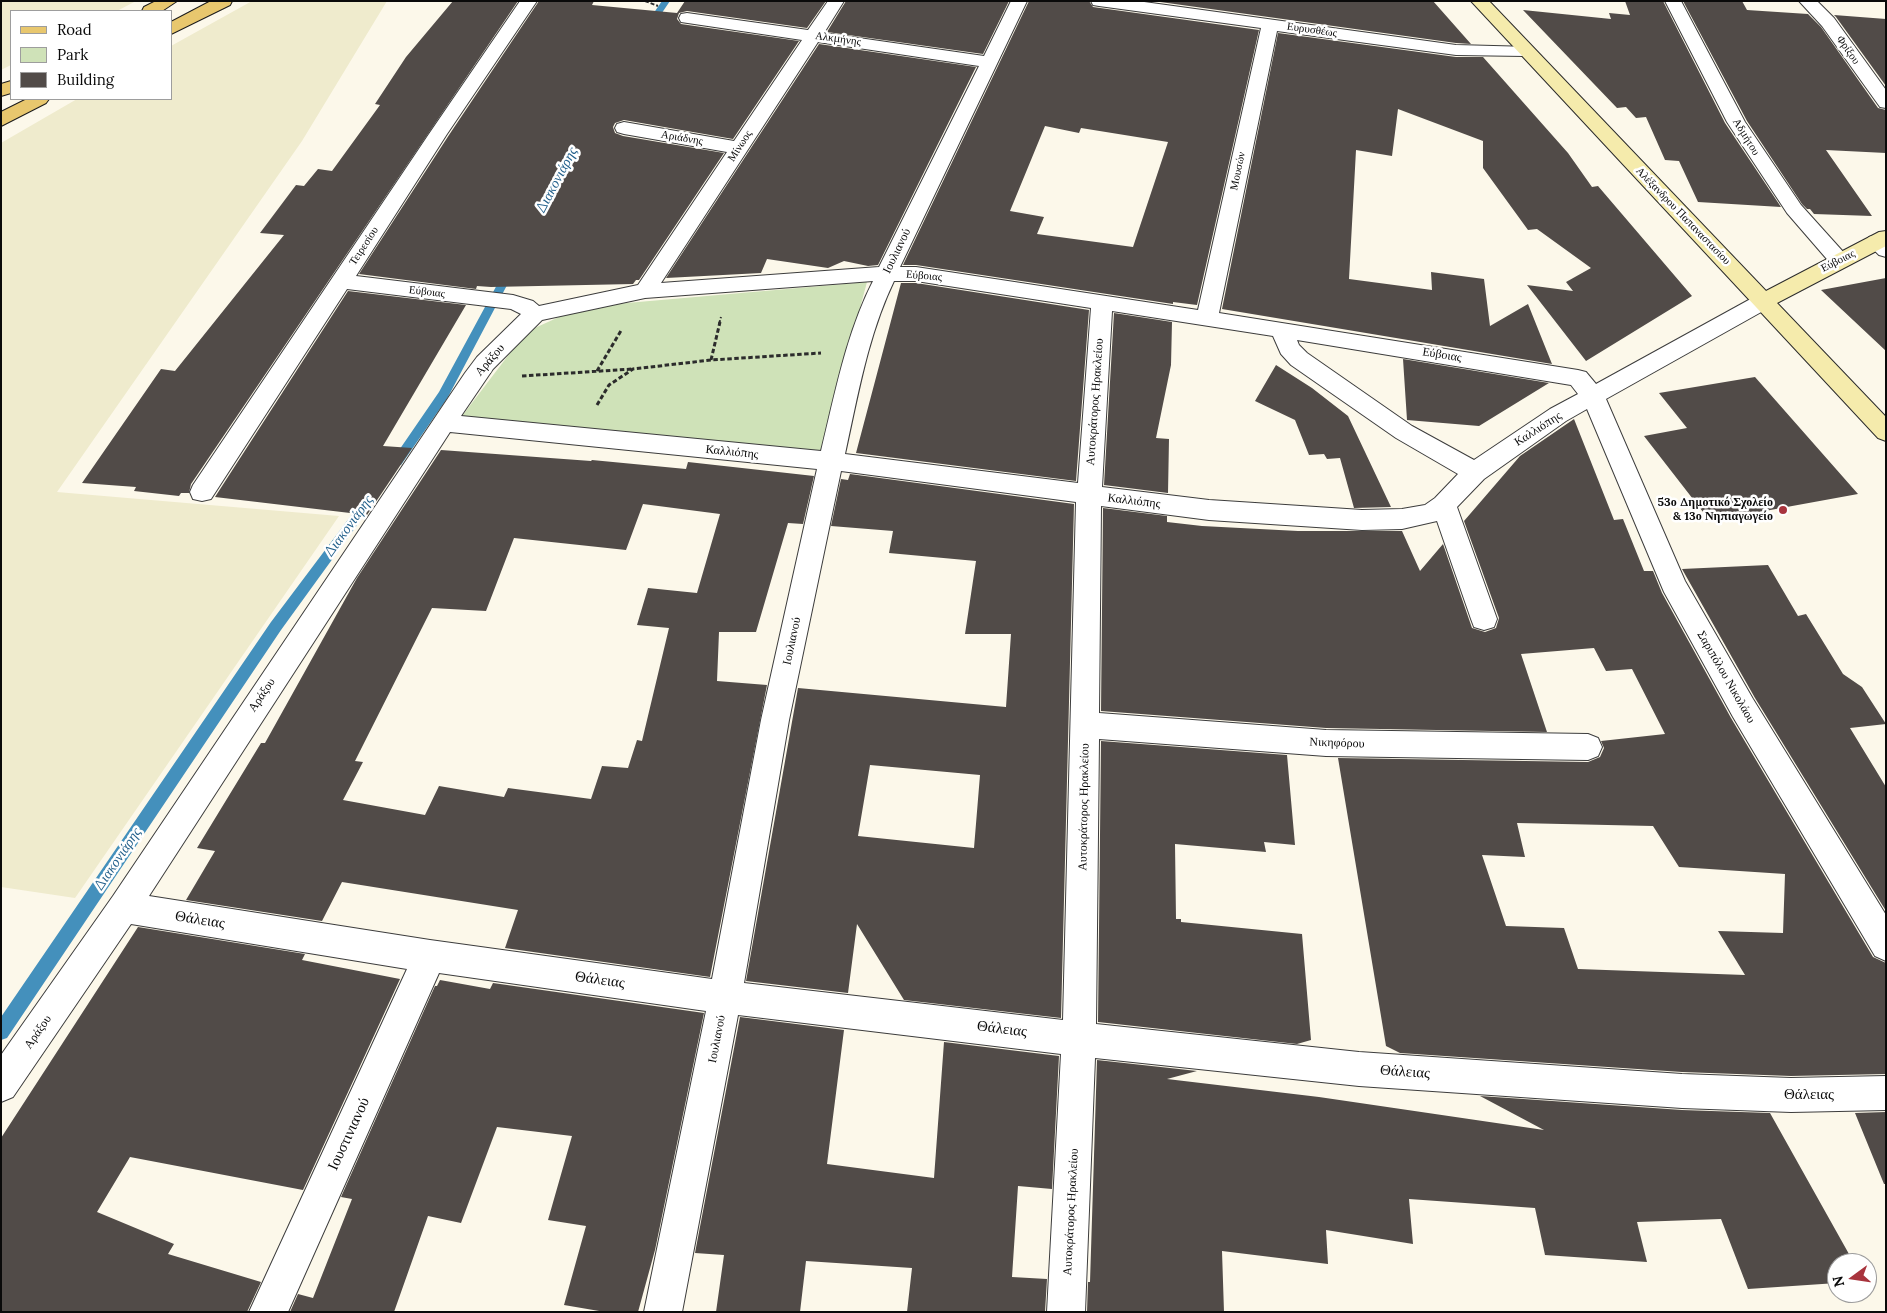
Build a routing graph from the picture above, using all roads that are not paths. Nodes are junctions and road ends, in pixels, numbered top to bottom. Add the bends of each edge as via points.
1 (169, 1) edge
2 (224, 1) edge
3 (528, 1) edge
4 (836, 1) edge
5 (1019, 1) edge
6 (1099, 1) edge
7 (1479, 1) edge
8 (1672, 1) edge
9 (1807, 1) edge
10 (152, 10) edge
11 (687, 18) dead end
12 (1270, 24) junction
13 (172, 28) edge
14 (813, 36) junction
15 (1526, 50) junction
16 (989, 62) junction
17 (38, 100) edge
18 (1886, 102) edge
19 (1, 120) edge
20 (624, 128) dead end
21 (739, 148) junction
22 (1883, 243) edge
23 (1839, 260) junction
24 (887, 274) junction
25 (342, 281) junction
26 (645, 291) junction
27 (1764, 301) junction
28 (1102, 302) junction
29 (524, 308) junction
30 (1207, 318) junction
31 (1282, 330) junction
32 (1593, 396) junction
33 (443, 423) junction
34 (1886, 432) edge
35 (831, 461) junction
36 (1475, 472) junction
37 (202, 492) dead end
38 (1090, 496) junction
39 (1444, 505) junction
40 (1484, 619) dead end
41 (1086, 725) junction
42 (1588, 747) dead end
43 (124, 908) junction
44 (1886, 945) edge
45 (430, 956) junction
46 (725, 996) junction
47 (1079, 1038) junction
48 (1, 1085) edge
49 (1886, 1093) edge
50 (268, 1312) edge
51 (663, 1312) edge
52 (1066, 1312) edge

1 - 10 main road
2 - 13 main road
3 - 25 street, Τειρεσίου
4 - 14 street, Μίνωος
5 - 16 street, Ιουλιανού
6 - 12 street, Ευρυσθέως
7 - 15 main road, Αλέξανδρου Παπαναστασίου
8 - 23 street, Αδμήτου via 1736,122 1794,209
9 - 18 street, Φρίξου via 1828,22
11 - 14 street, Αλκμήνης
12 - 15 street, Ευρυσθέως via 1468,51
12 - 30 street, Μουσών
14 - 16 street, Αλκμήνης
14 - 21 street, Μίνωος
15 - 27 main road, Αλέξανδρου Παπαναστασίου
16 - 24 street, Ιουλιανού
17 - 19 main road
20 - 21 street, Αριάδνης
21 - 26 street, Μίνωος
22 - 23 main road, Εύβοιας
23 - 27 main road, Εύβοιας
24 - 26 street, Εύβοιας
24 - 28 street, Εύβοιας via 946,277
24 - 35 street, Ιουλιανού via 872,304 857,351
25 - 29 street, Εύβοιας via 470,297
25 - 37 street, Τειρεσίου
26 - 29 street, Εύβοιας
27 - 32 street, Καλλιόπης
27 - 34 main road, Αλέξανδρου Παπαναστασίου
28 - 30 street, Εύβοιας
28 - 38 street, Αυτοκράτορος Ηρακλείου
29 - 33 street, Αράξου
30 - 31 street, Εύβοιας
31 - 32 street, Εύβοιας via 1570,375 1578,378
31 - 36 street via 1290,349 1299,359 1404,432
32 - 36 street, Καλλιόπης via 1529,434
32 - 44 street, Σαριπόλου Νικολάου via 1673,584 1743,708
33 - 35 street, Καλλιόπης
33 - 43 street, Αράξου
35 - 38 street, Καλλιόπης
35 - 46 street, Ιουλιανού via 775,720
36 - 39 street, Καλλιόπης
38 - 39 street, Καλλιόπης via 1250,514 1362,520 1419,516
38 - 41 street, Αυτοκράτορος Ηρακλείου
39 - 40 street
41 - 42 street, Νικηφόρου via 1326,744
41 - 47 street, Αυτοκράτορος Ηρακλείου
43 - 45 street, Θάλειας
43 - 48 street, Αράξου
45 - 46 street, Θάλειας
45 - 50 street, Ιουστινιανού
46 - 47 street, Θάλειας
46 - 51 street, Ιουλιανού
47 - 49 street, Θάλειας via 1359,1069 1791,1096
47 - 52 street, Αυτοκράτορος Ηρακλείου

